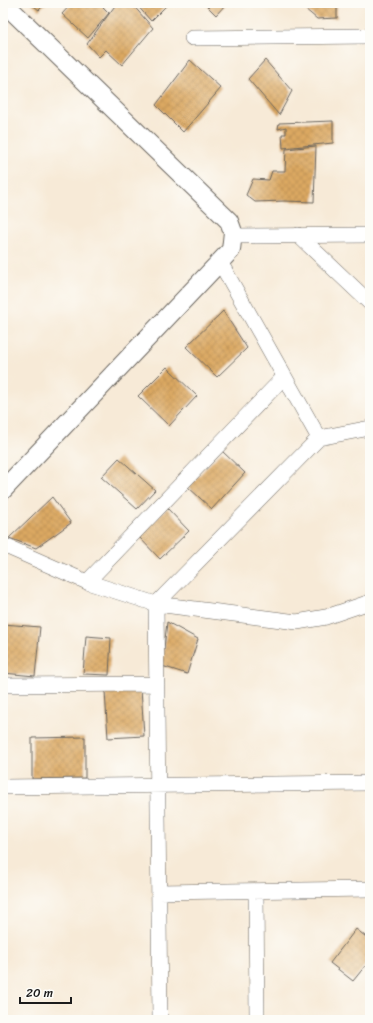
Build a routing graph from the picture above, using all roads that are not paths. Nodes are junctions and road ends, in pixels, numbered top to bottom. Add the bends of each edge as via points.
1 (4, 3) edge
2 (370, 36) edge
3 (192, 38) dead end
4 (298, 235) junction
5 (370, 235) edge
6 (233, 236) junction
7 (220, 262) junction
8 (370, 303) edge
9 (284, 376) junction
10 (370, 428) edge
11 (319, 438) junction
12 (3, 490) edge
13 (3, 544) edge
14 (87, 582) junction
15 (370, 602) edge
16 (156, 604) junction
17 (157, 684) junction
18 (3, 685) edge
19 (370, 783) edge
20 (158, 785) junction
21 (3, 786) edge
22 (370, 889) edge
23 (256, 891) junction
24 (159, 892) junction
25 (160, 1020) edge
26 (257, 1020) edge

1 - 6 street via 229,220
2 - 3 street
4 - 5 street
4 - 6 street
4 - 8 street
6 - 7 street via 231,250
7 - 9 street
7 - 12 street
9 - 11 street
9 - 14 street
10 - 11 street
11 - 16 street
13 - 14 street
14 - 16 street
15 - 16 street via 326,617 297,622
16 - 17 street
17 - 18 street
17 - 20 street
19 - 20 street
20 - 21 street
20 - 24 street
22 - 23 street
23 - 24 street
23 - 26 street
24 - 25 street

